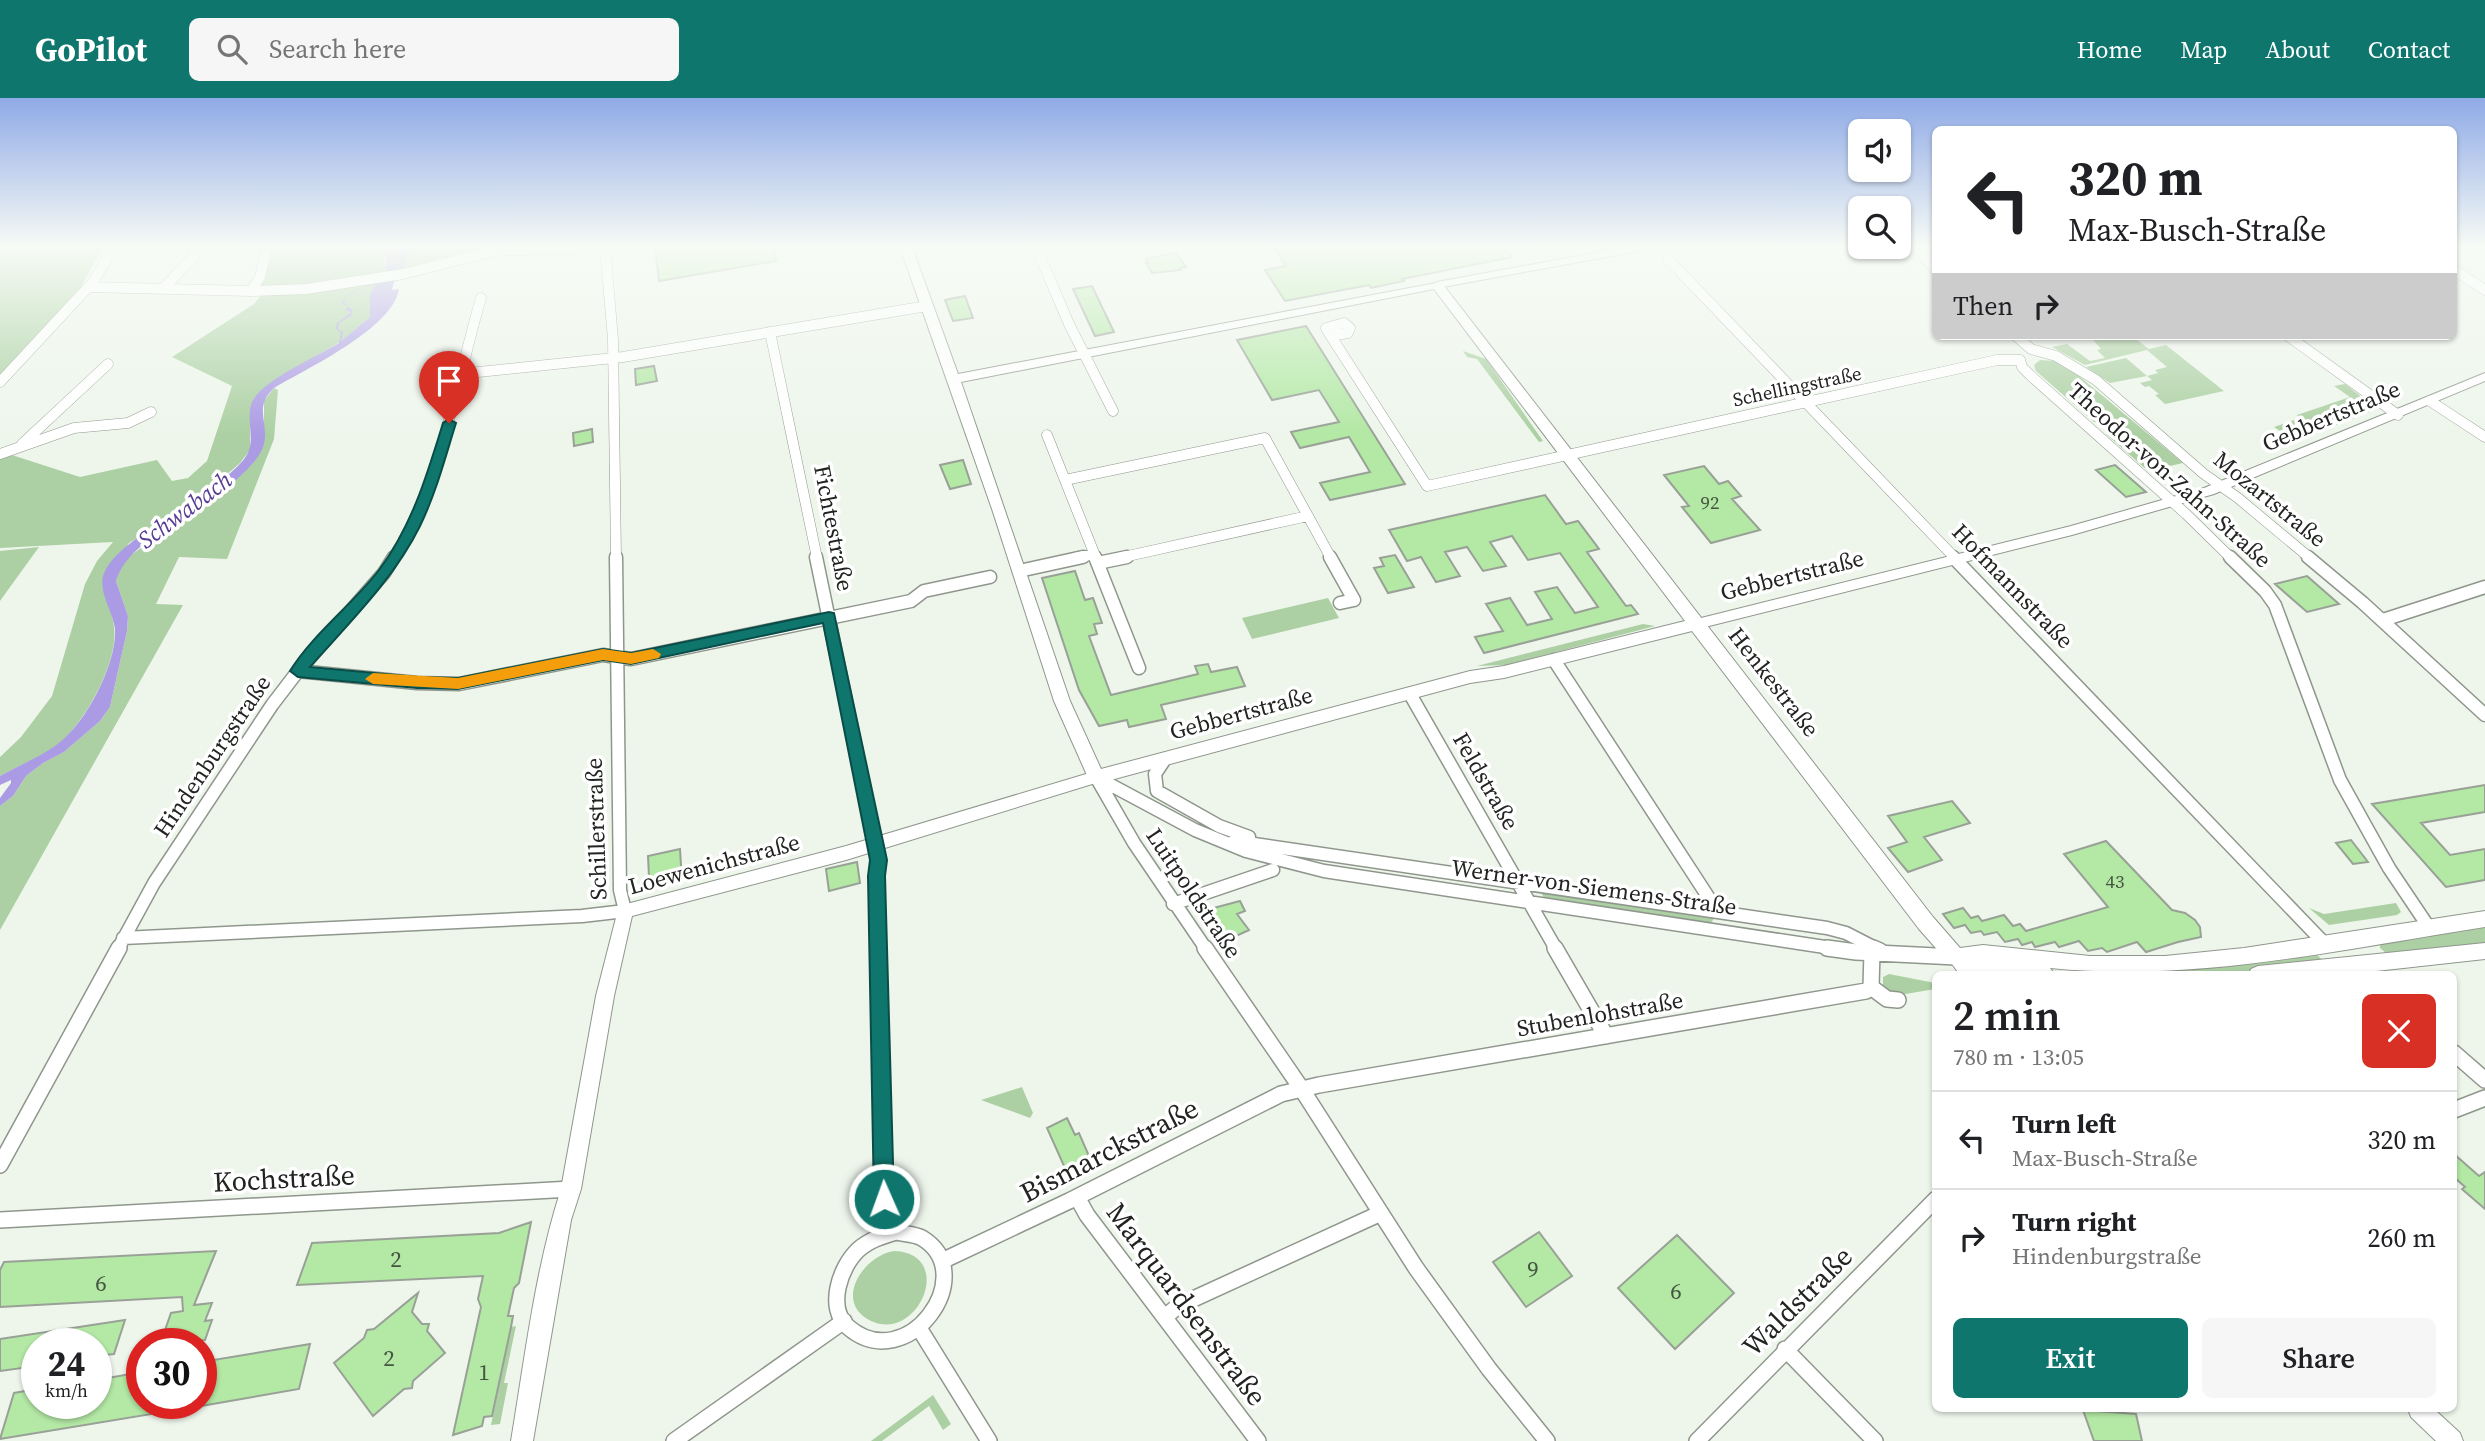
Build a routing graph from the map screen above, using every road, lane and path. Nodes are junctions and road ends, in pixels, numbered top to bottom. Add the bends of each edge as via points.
1 (68, 310) edge
2 (478, 310) edge
3 (610, 310) edge
4 (906, 310) edge
5 (929, 310) edge
6 (1063, 310) edge
7 (1311, 310) edge
8 (1456, 310) edge
9 (1717, 310) edge
10 (770, 332) junction
11 (1331, 336) dead end
12 (2021, 340) edge
13 (2294, 340) edge
14 (2031, 349) junction
15 (1084, 354) junction
16 (613, 358) junction
17 (2020, 360) junction
18 (108, 364) dead end
19 (459, 374) junction
20 (2485, 377) edge
21 (954, 379) junction
22 (0, 382) edge
23 (2430, 401) junction
24 (1806, 402) junction
25 (1113, 411) dead end
26 (151, 412) dead end
27 (2398, 415) junction
28 (1047, 435) dead end
29 (2485, 437) edge
30 (16, 449) junction
31 (0, 454) edge
32 (1566, 455) junction
33 (1065, 480) junction
34 (2222, 487) junction
35 (2172, 502) junction
36 (1308, 516) junction
37 (1096, 558) junction
38 (1956, 559) junction
39 (1019, 571) junction
40 (990, 577) dead end
41 (2485, 587) edge
42 (1339, 603) dead end
43 (829, 617) junction
44 (2383, 620) junction
45 (1697, 624) junction
46 (618, 658) junction
47 (1554, 660) junction
48 (1139, 667) dead end
49 (298, 671) junction
50 (1410, 694) junction
51 (2485, 715) edge
52 (1165, 759) junction
53 (1096, 777) junction
54 (1216, 838) junction
55 (876, 844) junction
56 (1273, 846) junction
57 (1303, 859) junction
58 (1273, 870) dead end
59 (1519, 883) junction
60 (1530, 902) junction
61 (1173, 904) junction
62 (625, 911) junction
63 (1718, 912) junction
64 (2485, 919) edge
65 (2430, 929) junction
66 (2378, 937) junction
67 (122, 938) junction
68 (2325, 944) junction
69 (1876, 951) junction
70 (2485, 951) edge
71 (1956, 957) junction
72 (2396, 961) junction
73 (2356, 969) edge
74 (1968, 971) edge
75 (2012, 971) edge
76 (2323, 971) edge
77 (1871, 987) junction
78 (1898, 1000) dead end
79 (1606, 1036) junction
80 (2457, 1056) edge
81 (2485, 1080) edge
82 (1301, 1088) junction
83 (2485, 1098) edge
84 (2457, 1109) edge
85 (0, 1165) edge
86 (571, 1189) junction
87 (1077, 1197) junction
88 (1932, 1203) edge
89 (1381, 1213) junction
90 (0, 1220) edge
91 (885, 1234) junction
92 (942, 1261) junction
93 (1165, 1317) junction
94 (844, 1321) junction
95 (919, 1328) junction
96 (1785, 1349) junction
97 (2422, 1412) edge
98 (522, 1441) edge
99 (674, 1441) edge
100 (989, 1441) edge
101 (1258, 1441) edge
102 (1547, 1441) edge
103 (1697, 1441) edge
104 (1875, 1441) edge
105 (2452, 1441) edge

1 - 22 street
2 - 19 street, Hindenburgstraße
3 - 16 street, Schillerstraße
4 - 10 street
5 - 21 main road, Luitpoldstraße
6 - 15 street
7 - 15 main road
8 - 32 main road, Henkestraße
9 - 24 street, Hofmannstraße
10 - 16 street
10 - 43 street, Fichtestraße
11 - 32 street, Schellingstraße via 1427,486
12 - 14 street, Mozartstraße
13 - 27 street
14 - 17 street
14 - 34 street, Mozartstraße via 2056,356 2096,380
15 - 21 main road
15 - 25 street
16 - 19 street
16 - 46 street, Schillerstraße
17 - 24 street, Schellingstraße via 1997,360
17 - 35 street, Theodor-von-Zahn-Straße via 2030,375
18 - 30 street
19 - 49 street, Hindenburgstraße via 449,423 412,528 384,573
20 - 23 street, Gebbertstraße
21 - 39 main road, Luitpoldstraße
23 - 27 street, Gebbertstraße
23 - 29 street
24 - 32 street, Schellingstraße
24 - 38 street, Hofmannstraße
26 - 30 street via 128,423 74,428
27 - 34 street, Gebbertstraße
28 - 33 street
30 - 31 street
32 - 45 main road, Henkestraße
33 - 36 street via 1265,438
33 - 37 street
34 - 35 street, Gebbertstraße
34 - 44 street, Mozartstraße
35 - 38 street, Gebbertstraße
35 - 65 street, Theodor-von-Zahn-Straße via 2250,574 2275,605 2340,780 2389,868
36 - 37 street
36 - 42 street via 1354,600
37 - 39 street
37 - 48 street
38 - 45 street, Gebbertstraße
38 - 68 street, Hofmannstraße
39 - 53 main road, Luitpoldstraße via 1062,701
40 - 43 street via 924,591 911,601
41 - 44 street
43 - 46 street
43 - 55 street, Fichtestraße
44 - 51 street, Mozartstraße
45 - 47 main road, Gebbertstraße
45 - 71 main road, Henkestraße
46 - 49 street via 603,655 458,684
46 - 62 street, Schillerstraße
47 - 50 main road, Gebbertstraße
47 - 63 street
49 - 67 street, Hindenburgstraße via 154,883
50 - 52 main road, Gebbertstraße
50 - 59 street, Feldstraße
52 - 53 main road, Gebbertstraße
52 - 56 street, Werner-von-Siemens-Straße via 1155,770 1157,791 1219,826
53 - 54 street, Werner-von-Siemens-Straße
53 - 55 street, Loewenichstraße
53 - 61 street, Luitpoldstraße
54 - 56 street, Werner-von-Siemens-Straße
54 - 57 street, Werner-von-Siemens-Straße via 1246,851
55 - 62 street, Loewenichstraße
55 - 91 street, Fichtestraße
56 - 57 street, Werner-von-Siemens-Straße
57 - 59 street, Werner-von-Siemens-Straße
57 - 60 street, Werner-von-Siemens-Straße via 1356,877
58 - 61 street
59 - 60 street, Feldstraße
59 - 63 street, Werner-von-Siemens-Straße
60 - 69 street, Werner-von-Siemens-Straße via 1856,952
60 - 79 street, Feldstraße
61 - 82 street, Luitpoldstraße
62 - 67 street, Loewenichstraße
62 - 86 street, Schillerstraße
63 - 69 street, Werner-von-Siemens-Straße via 1827,928 1846,933
64 - 65 main road, Werner-von-Siemens-Straße
65 - 66 main road, Werner-von-Siemens-Straße
66 - 68 main road, Werner-von-Siemens-Straße
66 - 72 main road via 2377,951
67 - 85 street, Hindenburgstraße
68 - 71 main road, Werner-von-Siemens-Straße via 2165,964 2090,964 1983,953
69 - 71 street, Werner-von-Siemens-Straße
69 - 77 street
70 - 72 main road
71 - 74 street, Henkestraße
71 - 75 main road, Werner-von-Siemens-Straße
72 - 73 main road
73 - 76 main road
77 - 78 street via 1887,999
77 - 79 street, Stubenlohstraße
79 - 82 street, Stubenlohstraße
80 - 81 street
82 - 87 street, Bismarckstraße
82 - 89 street, Luitpoldstraße
83 - 84 street
86 - 90 street, Kochstraße
86 - 98 street, Schillerstraße via 561,1220
87 - 92 street, Bismarckstraße
87 - 93 street, Marquardsenstraße
88 - 96 street, Waldstraße
89 - 93 street via 1178,1306
89 - 102 street, Luitpoldstraße via 1443,1307
91 - 92 street via 902,1232 922,1238
91 - 94 street via 862,1245 844,1266 836,1291
92 - 95 street via 942,1296
93 - 101 street, Marquardsenstraße
94 - 95 street via 874,1340 897,1339
94 - 99 street
95 - 100 street
96 - 103 street, Waldstraße
96 - 104 street
97 - 105 street

